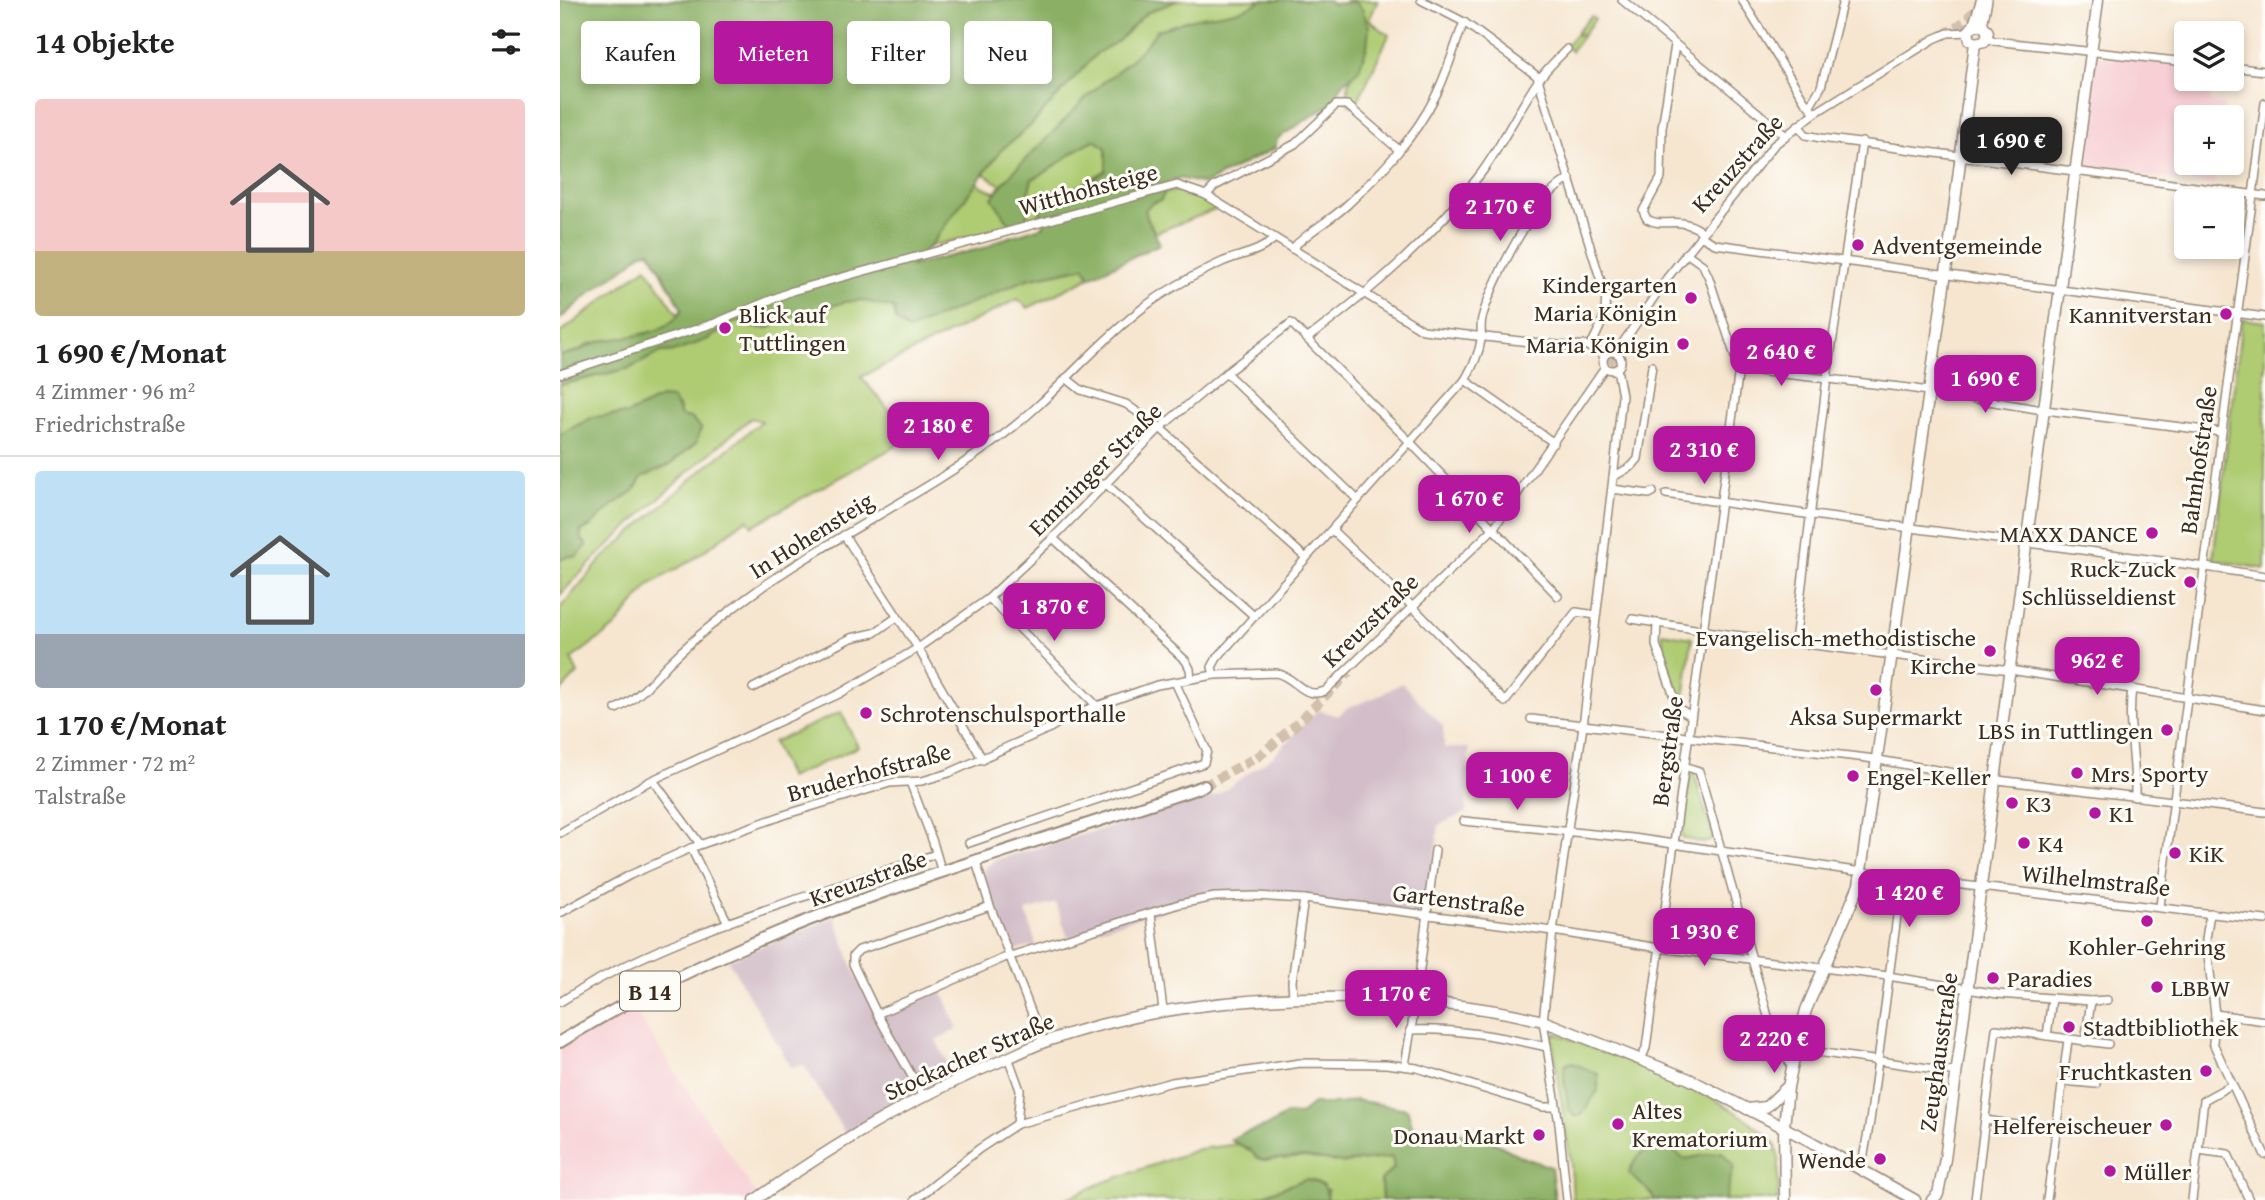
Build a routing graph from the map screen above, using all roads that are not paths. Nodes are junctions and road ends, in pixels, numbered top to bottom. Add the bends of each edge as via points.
1 (1420, 0) edge
2 (1622, 0) edge
3 (1742, 0) edge
4 (1843, 0) edge
5 (1982, 0) edge
6 (1989, 0) edge
7 (2098, 0) edge
8 (1464, 22) junction
9 (1975, 27) junction
10 (1987, 37) junction
11 (1975, 43) junction
12 (1675, 45) junction
13 (1567, 49) dead end
14 (2092, 52) junction
15 (2174, 61) edge
16 (2244, 69) edge
17 (2265, 71) edge
18 (1539, 80) junction
19 (2265, 103) edge
20 (1810, 105) junction
21 (1815, 113) junction
22 (1798, 125) junction
23 (1785, 135) junction
24 (1862, 142) junction
25 (1399, 150) junction
26 (1961, 156) junction
27 (2076, 172) junction
28 (1570, 178) junction
29 (2253, 194) junction
30 (1206, 195) junction
31 (2265, 196) edge
32 (1702, 234) junction
33 (1274, 239) junction
34 (1292, 248) junction
35 (1686, 253) junction
36 (1843, 261) junction
37 (1945, 275) junction
38 (2062, 290) junction
39 (1366, 294) junction
40 (2238, 313) junction
41 (2265, 317) edge
42 (1482, 337) junction
43 (1308, 338) junction
44 (1590, 347) junction
45 (1616, 353) junction
46 (1604, 355) junction
47 (1652, 366) dead end
48 (1605, 367) junction
49 (1616, 369) junction
50 (1739, 369) junction
51 (1226, 373) junction
52 (560, 374) edge
53 (1066, 378) junction
54 (1827, 378) junction
55 (1465, 380) junction
56 (1929, 391) junction
57 (2045, 410) junction
58 (1160, 428) junction
59 (2221, 432) junction
60 (1409, 442) junction
61 (1554, 443) junction
62 (1613, 477) junction
63 (1105, 483) junction
64 (1612, 489) junction
65 (1653, 492) dead end
66 (1666, 494) dead end
67 (1358, 500) junction
68 (1719, 502) junction
69 (1810, 516) junction
70 (1909, 528) junction
71 (1493, 529) junction
72 (1332, 530) junction
73 (844, 535) junction
74 (1053, 538) junction
75 (2027, 543) junction
76 (1306, 558) junction
77 (2204, 567) junction
78 (2265, 576) edge
79 (1558, 596) dead end
80 (989, 598) junction
81 (1413, 607) junction
82 (1596, 615) junction
83 (1254, 616) junction
84 (897, 617) junction
85 (1632, 619) dead end
86 (1657, 624) junction
87 (1703, 631) junction
88 (1795, 642) junction
89 (918, 648) junction
90 (1892, 654) junction
91 (2010, 670) junction
92 (1214, 676) junction
93 (1191, 679) junction
94 (1175, 682) junction
95 (753, 688) dead end
96 (2132, 688) junction
97 (1311, 694) joint
98 (2187, 696) junction
99 (1098, 707) junction
100 (616, 709) dead end
101 (2265, 710) edge
102 (1691, 716) junction
103 (1531, 719) dead end
104 (1583, 726) junction
105 (1688, 736) junction
106 (983, 760) junction
107 (1877, 760) junction
108 (1684, 766) junction
109 (653, 780) junction
110 (1996, 780) junction
111 (910, 782) junction
112 (1204, 786) tunnel mouth
113 (2134, 797) junction
114 (2174, 802) junction
115 (2265, 812) edge
116 (1464, 821) dead end
117 (1567, 831) junction
118 (560, 833) edge
119 (969, 842) dead end
120 (700, 844) junction
121 (1673, 844) junction
122 (691, 848) junction
123 (1435, 850) dead end
124 (1721, 850) junction
125 (936, 854) junction
126 (976, 862) junction
127 (1861, 872) junction
128 (942, 873) junction
129 (1902, 878) junction
130 (1982, 887) junction
131 (1304, 899) junction
132 (990, 906) junction
133 (2160, 906) junction
134 (560, 913) edge
135 (2210, 913) junction
136 (1151, 914) junction
137 (1427, 916) junction
138 (2265, 920) edge
139 (727, 923) junction
140 (1553, 932) junction
141 (1659, 948) junction
142 (1010, 956) junction
143 (1752, 960) junction
144 (1822, 968) junction
145 (1888, 976) junction
146 (1418, 985) joint
147 (1969, 989) junction
148 (1293, 997) junction
149 (2052, 998) junction
150 (1416, 1000) junction
151 (2107, 1000) dead end
152 (2091, 1001) junction
153 (560, 1002) edge
154 (1163, 1010) junction
155 (877, 1014) junction
156 (2215, 1014) junction
157 (1543, 1021) junction
158 (2265, 1021) edge
159 (1410, 1030) junction
160 (1800, 1032) junction
161 (2047, 1036) junction
162 (2068, 1040) junction
163 (1775, 1041) junction
164 (560, 1042) edge
165 (1043, 1042) junction
166 (2085, 1042) junction
167 (2108, 1044) dead end
168 (1547, 1047) junction
169 (1796, 1049) junction
170 (1009, 1057) junction
171 (1641, 1060) junction
172 (1878, 1062) junction
173 (1405, 1065) junction
174 (1792, 1066) junction
175 (1956, 1072) junction
176 (2063, 1081) junction
177 (2096, 1084) dead end
178 (2231, 1085) junction
179 (1787, 1087) junction
180 (923, 1096) junction
181 (1555, 1107) junction
182 (1747, 1110) junction
183 (1985, 1120) junction
184 (1017, 1124) junction
185 (1784, 1128) junction
186 (2057, 1131) junction
187 (2198, 1150) junction
188 (2264, 1155) edge
189 (1861, 1170) junction
190 (1935, 1197) edge
191 (755, 1200) edge
192 (915, 1200) edge
193 (1567, 1200) edge
194 (1785, 1200) edge
195 (1915, 1200) edge
196 (1975, 1200) edge
197 (2047, 1200) edge
198 (2192, 1200) edge
199 (2249, 1200) edge

1 - 8 street
2 - 12 street
3 - 20 street
4 - 20 street via 1821,87
5 - 9 street
6 - 9 street
7 - 14 street, Zeughausstraße
8 - 18 street via 1531,69
8 - 25 street via 1435,98
9 - 10 street via 1987,29
9 - 11 street via 1969,38
9 - 21 street, Kreuzstraße via 1934,39
10 - 11 street
10 - 14 street
11 - 26 street
12 - 23 street
12 - 32 street via 1662,128 1661,178 1643,211 1653,222 1679,222
13 - 18 street
14 - 15 street
14 - 27 street, Zeughausstraße
16 - 17 street
18 - 28 street
18 - 39 street via 1503,142 1458,202 1410,255
19 - 29 street, Bahnhofstraße
20 - 21 street
21 - 22 street, Kreuzstraße
22 - 23 street, Kreuzstraße
22 - 24 street via 1806,135
23 - 32 street, Kreuzstraße
24 - 26 street
24 - 36 street
25 - 30 street via 1347,105 1336,105 1295,144
25 - 34 street via 1337,214
26 - 27 street
26 - 37 street
27 - 29 street
27 - 38 street, Zeughausstraße
28 - 42 street via 1551,191 1517,242 1490,293
28 - 44 street via 1606,304
29 - 31 street
29 - 40 street, Bahnhofstraße
30 - 33 street, Witthohsteige
30 - 52 street, Witthohsteige via 1177,185 792,291 715,323
32 - 35 street, Kreuzstraße
32 - 36 street via 1715,244
33 - 34 street, Witthohsteige
33 - 53 street, In Hohensteig via 1265,248 1224,261 1166,290
34 - 39 street, Witthohsteige
35 - 45 street, Kreuzstraße
35 - 50 street, Bergstraße via 1703,265 1709,278
36 - 37 street
36 - 54 street
37 - 38 street
37 - 56 street
38 - 40 street
38 - 57 street, Zeughausstraße
39 - 42 street, Witthohsteige via 1423,330
39 - 43 street
40 - 41 street
40 - 59 street, Bahnhofstraße
42 - 44 street, Witthohsteige
42 - 55 street
43 - 51 street, Emminger Straße via 1291,323
43 - 60 street
44 - 46 street, Witthohsteige
45 - 46 street
45 - 49 street via 1621,361
46 - 48 street
47 - 62 street via 1637,459
48 - 49 street
48 - 61 street, Kreuzstraße
49 - 62 street via 1622,396
50 - 54 street
50 - 68 street, Bergstraße
51 - 58 street, Emminger Straße
51 - 67 street
53 - 58 street via 1081,390 1126,404
53 - 73 street, In Hohensteig via 1004,435
54 - 56 street
54 - 69 street
55 - 60 street
55 - 61 street
56 - 57 street
56 - 70 street
57 - 59 street
57 - 75 street, Zeughausstraße
58 - 63 street, Emminger Straße
58 - 76 street
59 - 77 street, Bahnhofstraße
60 - 67 street
60 - 71 street
61 - 71 street, Kreuzstraße
62 - 64 street
63 - 74 street, Emminger Straße
63 - 83 street
64 - 65 street
64 - 82 street
66 - 68 street
67 - 72 street
68 - 69 street
68 - 87 street, Bergstraße
69 - 70 street
69 - 88 street
70 - 75 street
70 - 90 street
71 - 79 street
71 - 81 street, Kreuzstraße
72 - 76 street
72 - 81 street
73 - 84 street
73 - 100 street, In Hohensteig via 746,598 685,648 634,701
74 - 80 street, Emminger Straße
74 - 93 street via 1186,661
75 - 77 street
75 - 91 street, Zeughausstraße
76 - 83 street
77 - 78 street
77 - 98 street, Bahnhofstraße
80 - 89 street, Emminger Straße
80 - 99 street
81 - 82 street via 1505,702 1576,612
81 - 97 street, Kreuzstraße via 1325,691
82 - 104 street
83 - 92 street via 1217,658
84 - 89 street
84 - 95 street via 874,633 851,638
85 - 86 street
86 - 87 street
86 - 102 street via 1656,645 1678,708
87 - 88 street
87 - 102 street, Bergstraße
88 - 90 street
89 - 106 street
89 - 109 street, Emminger Straße via 839,694
90 - 91 street
90 - 107 street
91 - 96 street
91 - 110 street, Zeughausstraße
92 - 93 street, Bruderhofstraße
92 - 97 street, Bruderhofstraße via 1282,674
93 - 94 street, Bruderhofstraße
94 - 99 street, Bruderhofstraße
94 - 119 street via 1207,751 1204,763
96 - 98 street
96 - 113 street
98 - 101 street
98 - 114 street, Bahnhofstraße
99 - 106 street, Bruderhofstraße via 1072,715
102 - 105 street, Bergstraße
103 - 104 street
104 - 105 street
104 - 117 street
105 - 107 street
105 - 108 street, Bergstraße
106 - 111 street, Bruderhofstraße
107 - 110 street
107 - 127 street
108 - 121 street, Bergstraße
108 - 124 street via 1699,771
109 - 118 street, Emminger Straße
109 - 120 street
110 - 113 street
110 - 130 street, Zeughausstraße
111 - 120 street, Bruderhofstraße via 890,783
111 - 125 street
112 - 126 main road, Kreuzstraße / B 14
113 - 114 street
114 - 115 street
114 - 133 street, Bahnhofstraße
116 - 117 street, Wilhelmstraße
117 - 121 street, Wilhelmstraße
117 - 140 street
120 - 122 street, Bruderhofstraße
121 - 124 street, Wilhelmstraße
121 - 141 street, Bergstraße
122 - 134 street, Bruderhofstraße
122 - 139 street
123 - 137 street
124 - 127 street, Wilhelmstraße
124 - 143 street
125 - 128 street
125 - 139 street
126 - 128 main road, Kreuzstraße / B 14
126 - 132 street
127 - 129 street, Wilhelmstraße
127 - 144 street
128 - 164 main road, Kreuzstraße / B 14 via 827,914 675,978
129 - 130 street, Wilhelmstraße
129 - 145 street
130 - 133 street, Wilhelmstraße
130 - 147 street, Zeughausstraße
131 - 136 street, Gartenstraße via 1215,897
131 - 137 street, Gartenstraße
131 - 148 street
132 - 142 street
132 - 155 street via 855,952 853,964
133 - 135 street, Wilhelmstraße
135 - 138 street, Wilhelmstraße
135 - 156 street via 2206,939
136 - 142 street, Gartenstraße
136 - 154 street
137 - 140 street, Gartenstraße
137 - 146 street
139 - 153 street via 653,952
140 - 141 street, Gartenstraße
140 - 157 street
141 - 143 street, Gartenstraße
141 - 171 street, Bergstraße
142 - 155 street, Gartenstraße
142 - 165 street
143 - 144 street, Gartenstraße
143 - 163 street
144 - 145 street, Gartenstraße
144 - 160 street
145 - 147 street, Gartenstraße
145 - 172 street
146 - 150 street
147 - 149 street, Gartenstraße
147 - 175 street, Zeughausstraße
148 - 150 street, Stockacher Straße
148 - 154 street, Stockacher Straße
149 - 152 street, Gartenstraße
149 - 161 street
150 - 157 street, Stockacher Straße
150 - 159 street
151 - 152 street, Gartenstraße
152 - 166 street
154 - 165 street, Stockacher Straße
155 - 180 street
156 - 158 street
156 - 178 street via 2213,1043
157 - 168 street
157 - 171 street, Stockacher Straße
159 - 168 street via 1498,1036
159 - 173 street
160 - 163 street via 1790,1043
160 - 169 street
161 - 162 street
161 - 183 street via 1996,1029
162 - 166 street
162 - 176 street
163 - 174 street
165 - 170 street, Stockacher Straße
166 - 167 street
168 - 181 street
169 - 172 street
169 - 174 street
170 - 180 street, Stockacher Straße
170 - 184 street via 1020,1090
171 - 182 street, Stockacher Straße
172 - 175 street
172 - 189 street
173 - 181 street
173 - 184 street via 1300,1063 1197,1078
174 - 179 street
175 - 190 street, Zeughausstraße via 1945,1159
176 - 177 street
176 - 186 street
178 - 187 street via 2204,1100
178 - 188 street
179 - 182 street via 1766,1107
179 - 185 street
180 - 191 street, Stockacher Straße via 832,1147
181 - 193 street
182 - 185 street, Stockacher Straße
183 - 186 street
183 - 196 street
184 - 192 street
185 - 189 street, Stockacher Straße
185 - 194 street
186 - 197 street
187 - 198 street
187 - 199 street via 2228,1154
189 - 195 street, Stockacher Straße

